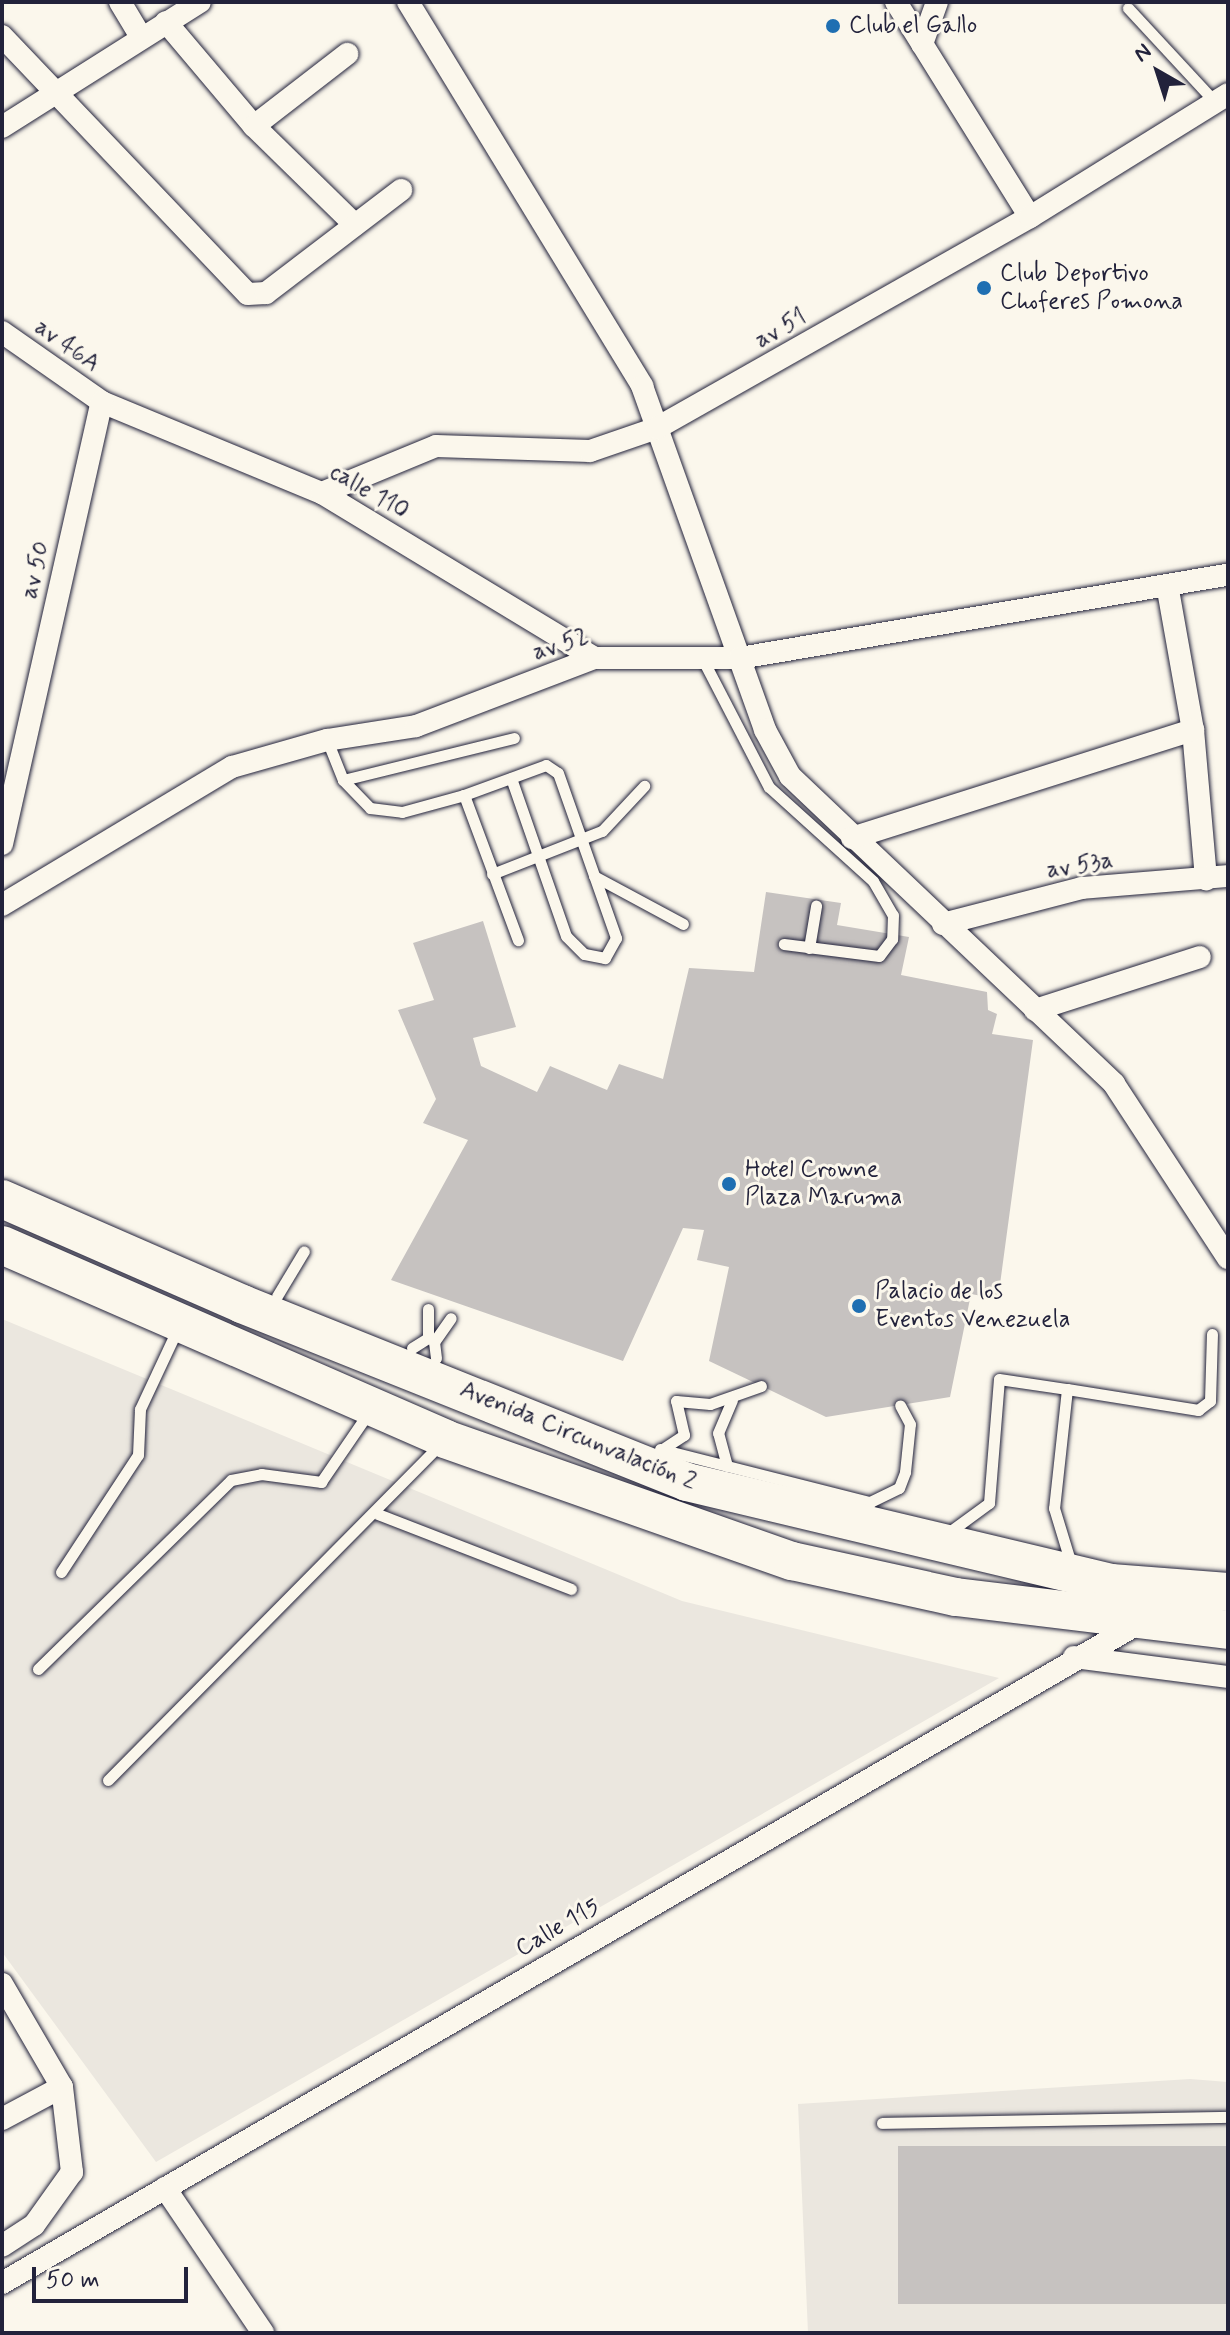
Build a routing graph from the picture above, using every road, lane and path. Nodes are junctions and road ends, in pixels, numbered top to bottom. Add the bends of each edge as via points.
1 (120, 2) edge
2 (200, 2) edge
3 (408, 2) edge
4 (896, 2) edge
5 (937, 2) edge
6 (1128, 8) dead end
7 (166, 22) junction
8 (2, 36) edge
9 (141, 37) junction
10 (922, 44) junction
11 (347, 54) dead end
12 (54, 97) junction
13 (1224, 102) edge
14 (254, 126) junction
15 (2, 127) edge
16 (401, 190) dead end
17 (1030, 217) junction
18 (355, 225) junction
19 (2, 332) edge
20 (102, 402) junction
21 (657, 428) junction
22 (322, 493) junction
23 (1228, 575) edge
24 (1168, 590) junction
25 (594, 658) junction
26 (701, 658) junction
27 (740, 658) junction
28 (1193, 730) junction
29 (514, 738) dead end
30 (327, 740) junction
31 (511, 778) junction
32 (343, 780) junction
33 (644, 786) dead end
34 (464, 795) junction
35 (852, 838) junction
36 (582, 841) junction
37 (2, 844) edge
38 (534, 858) junction
39 (492, 874) junction
40 (594, 876) junction
41 (1217, 877) edge
42 (2, 905) edge
43 (816, 906) dead end
44 (683, 924) dead end
45 (943, 924) junction
46 (518, 940) dead end
47 (784, 944) dead end
48 (809, 948) junction
49 (1200, 957) dead end
50 (1035, 1010) junction
51 (2, 1199) edge
52 (2, 1245) edge
53 (304, 1251) dead end
54 (1228, 1258) edge
55 (277, 1296) dead end
56 (428, 1309) dead end
57 (451, 1318) dead end
58 (180, 1323) junction
59 (1212, 1334) dead end
60 (412, 1348) dead end
61 (436, 1358) dead end
62 (761, 1386) dead end
63 (1067, 1389) junction
64 (732, 1400) junction
65 (900, 1405) dead end
66 (372, 1408) junction
67 (445, 1439) junction
68 (727, 1466) junction
69 (378, 1514) junction
70 (932, 1542) junction
71 (61, 1572) dead end
72 (1077, 1575) junction
73 (571, 1589) dead end
74 (1228, 1592) edge
75 (1142, 1621) junction
76 (1228, 1630) edge
77 (1074, 1657) junction
78 (38, 1669) dead end
79 (1228, 1677) edge
80 (108, 1780) dead end
81 (2, 1984) edge
82 (62, 2087) junction
83 (1228, 2117) edge
84 (2, 2119) edge
85 (882, 2123) dead end
86 (165, 2188) junction
87 (2, 2246) edge
88 (2, 2283) edge
89 (263, 2333) edge

1 - 9 street
2 - 7 street
3 - 21 street via 642,386
4 - 10 street
5 - 10 street
6 - 13 lane
7 - 9 street
7 - 14 street
8 - 12 street
9 - 12 street
10 - 17 street
11 - 14 street
12 - 15 street
12 - 18 street via 248,294 266,293
13 - 17 street, av 51
14 - 18 street
16 - 18 street
17 - 21 street, av 51
19 - 20 street, av 46A
20 - 22 street, calle 110
20 - 37 street, av 50
21 - 22 street, av 51 via 590,451 436,446
21 - 27 street
22 - 25 street, calle 110
23 - 24 street, av 52
24 - 27 street, av 52
24 - 28 street
25 - 26 street, av 52
25 - 30 street, av 52 via 416,726
26 - 27 street, av 52
26 - 48 lane via 769,787 888,898 893,928 879,956
27 - 35 street via 790,776
28 - 35 street
28 - 41 street
29 - 32 lane
30 - 32 lane
30 - 42 street, av 52 via 232,767
31 - 34 lane
31 - 36 lane via 553,768
31 - 38 lane
32 - 34 lane via 383,812
33 - 36 lane via 624,813
34 - 39 lane
35 - 45 street
36 - 38 lane
36 - 40 lane
38 - 39 lane
38 - 40 lane via 566,936 584,954 605,958 616,938
39 - 46 lane
40 - 44 lane
41 - 45 street, av 53a via 1082,888
43 - 48 lane
45 - 50 street
47 - 48 lane
49 - 50 street
50 - 54 street via 1114,1084
51 - 70 highway, Avenida Circunvalación 2 via 242,1304 687,1482
52 - 58 highway, Avenida Circunvalación 2
53 - 55 lane
56 - 60 lane via 428,1338
57 - 61 lane via 434,1342
58 - 66 highway, Avenida Circunvalación 2
58 - 71 lane via 140,1409 138,1455
59 - 63 lane via 1210,1401 1198,1410
62 - 64 lane
63 - 70 lane via 999,1379 989,1503
63 - 72 lane via 1054,1508
64 - 68 lane via 718,1433
64 - 68 lane via 676,1401 684,1435 660,1449
65 - 68 lane via 910,1424 905,1472 886,1499 870,1502
66 - 67 highway, Avenida Circunvalación 2
66 - 78 lane via 321,1482 261,1474 231,1480
67 - 69 lane
67 - 75 highway, Avenida Circunvalación 2 via 792,1561 956,1597
69 - 73 lane
69 - 80 lane
70 - 72 highway, Avenida Circunvalación 2
72 - 74 highway, Avenida Circunvalación 2
75 - 76 highway, Avenida Circunvalación 2
75 - 77 street, Calle 115
77 - 79 street
77 - 86 street, Calle 115
81 - 82 street
82 - 84 street
82 - 87 street via 72,2172 34,2225
83 - 85 lane
86 - 88 street, Calle 115
86 - 89 street

